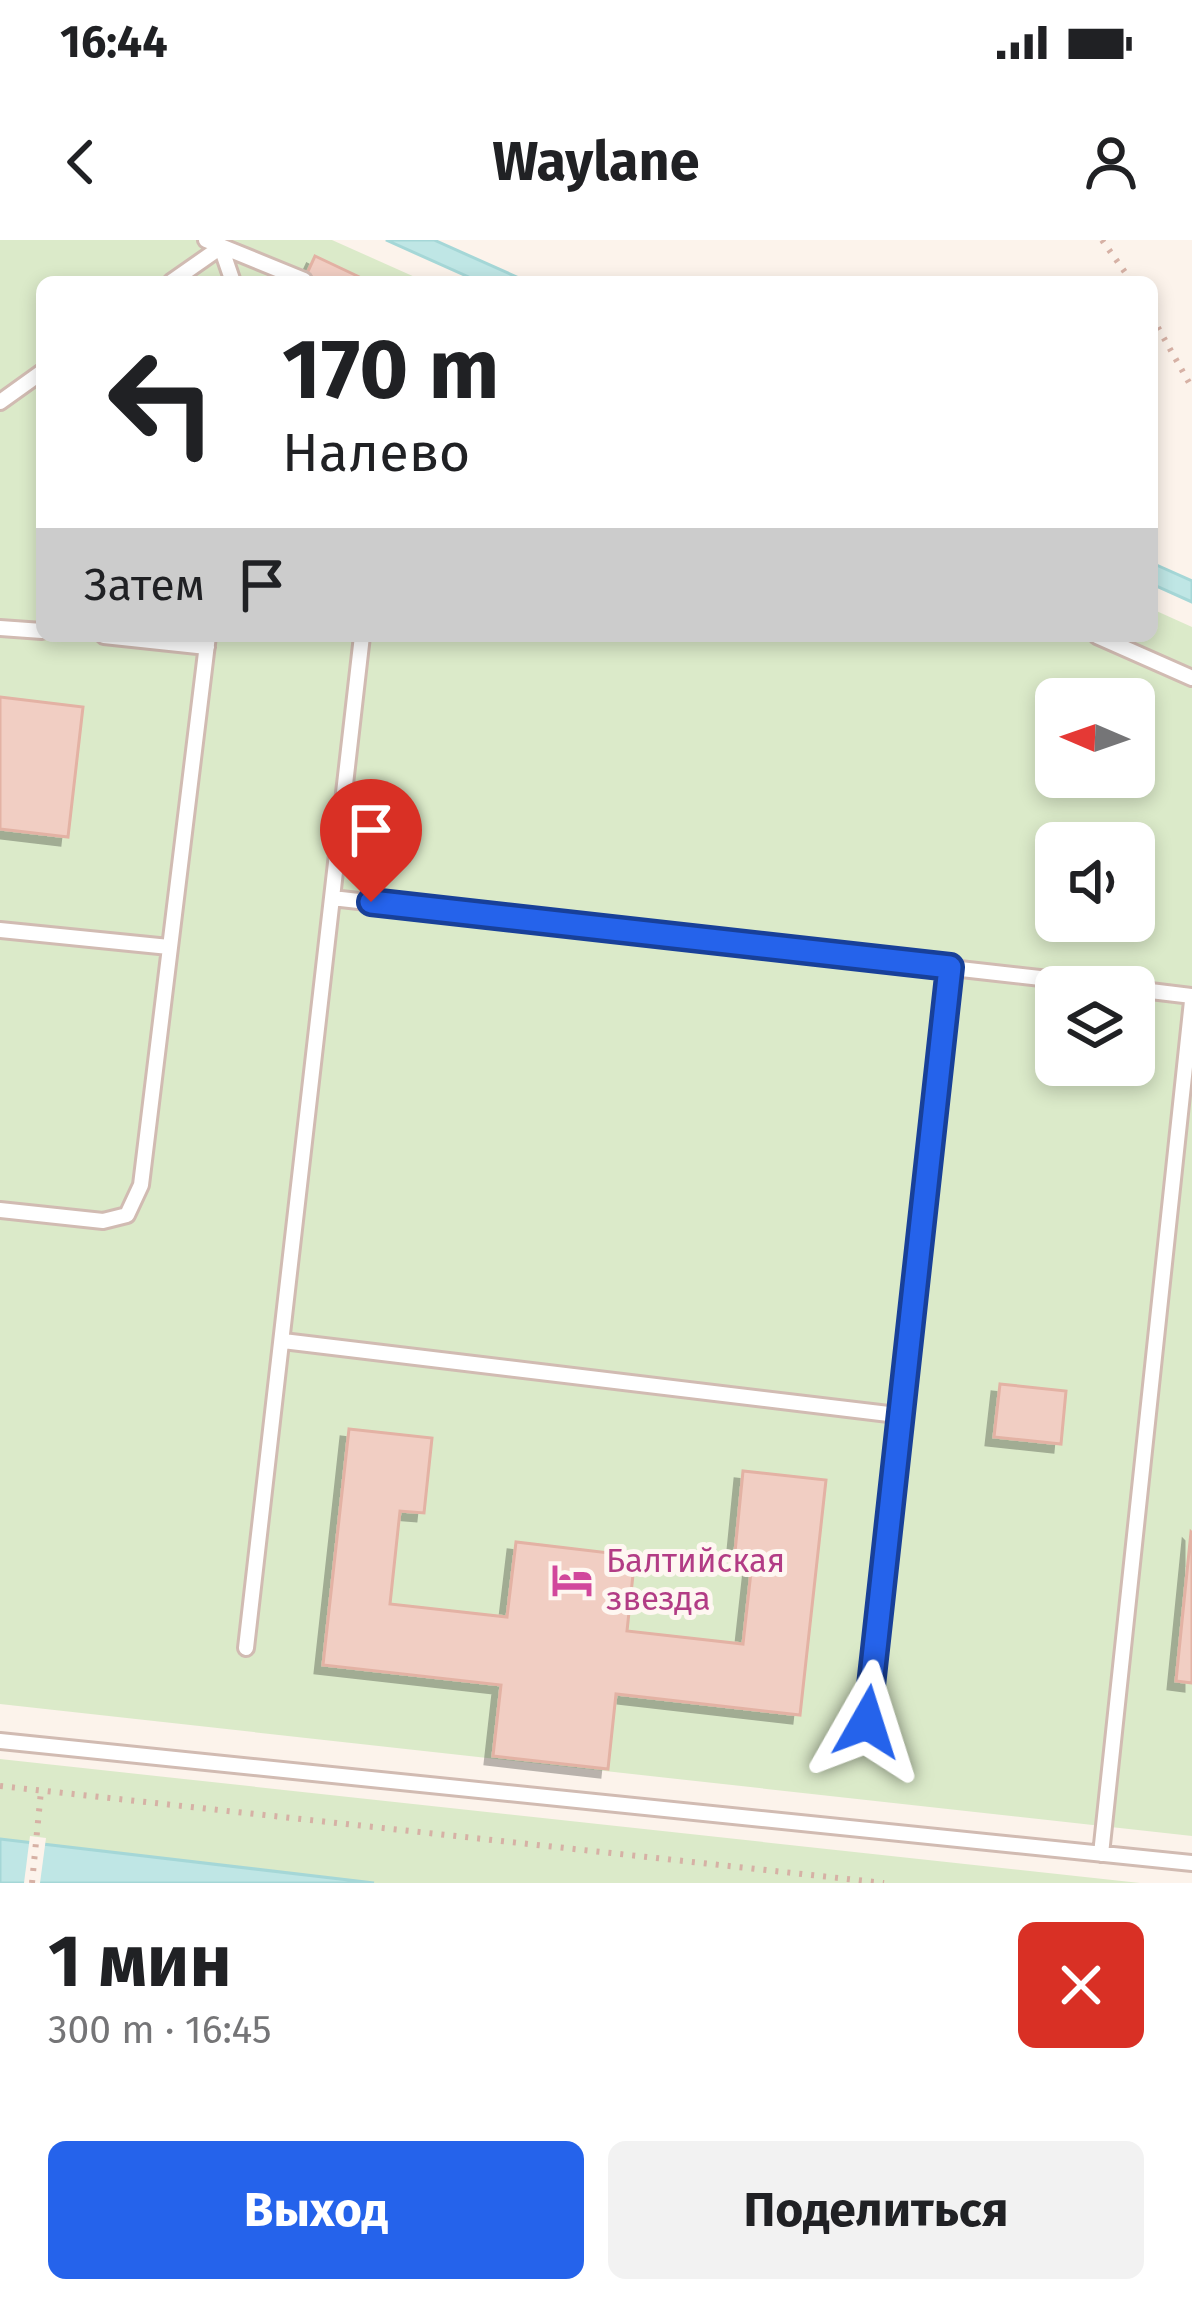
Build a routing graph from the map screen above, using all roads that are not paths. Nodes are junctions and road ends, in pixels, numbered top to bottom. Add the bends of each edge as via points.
1 (206, 240) edge
2 (221, 247) junction
3 (180, 276) edge
4 (231, 276) edge
5 (294, 276) edge
6 (36, 376) edge
7 (0, 402) edge
8 (0, 628) edge
9 (36, 631) edge
10 (207, 642) edge
11 (361, 642) edge
12 (1110, 642) edge
13 (1192, 679) edge
14 (332, 898) junction
15 (0, 930) edge
16 (169, 947) junction
17 (950, 967) junction
18 (1035, 977) edge
19 (1155, 992) edge
20 (1192, 998) edge
21 (0, 1210) edge
22 (283, 1341) junction
23 (898, 1415) junction
24 (246, 1648) dead end
25 (867, 1722) dead end
26 (0, 1742) edge
27 (1101, 1854) junction
28 (1192, 1864) edge

1 - 2 lane
2 - 3 lane
2 - 4 lane
2 - 5 lane
6 - 7 lane
8 - 9 lane
10 - 16 lane
11 - 14 lane
12 - 13 lane
14 - 17 lane
14 - 22 lane
15 - 16 lane
16 - 21 lane via 141,1185 128,1215 103,1221
17 - 18 lane
17 - 23 lane
19 - 20 lane
20 - 27 lane
22 - 23 lane
22 - 24 lane
23 - 25 lane
26 - 27 lane
27 - 28 lane

